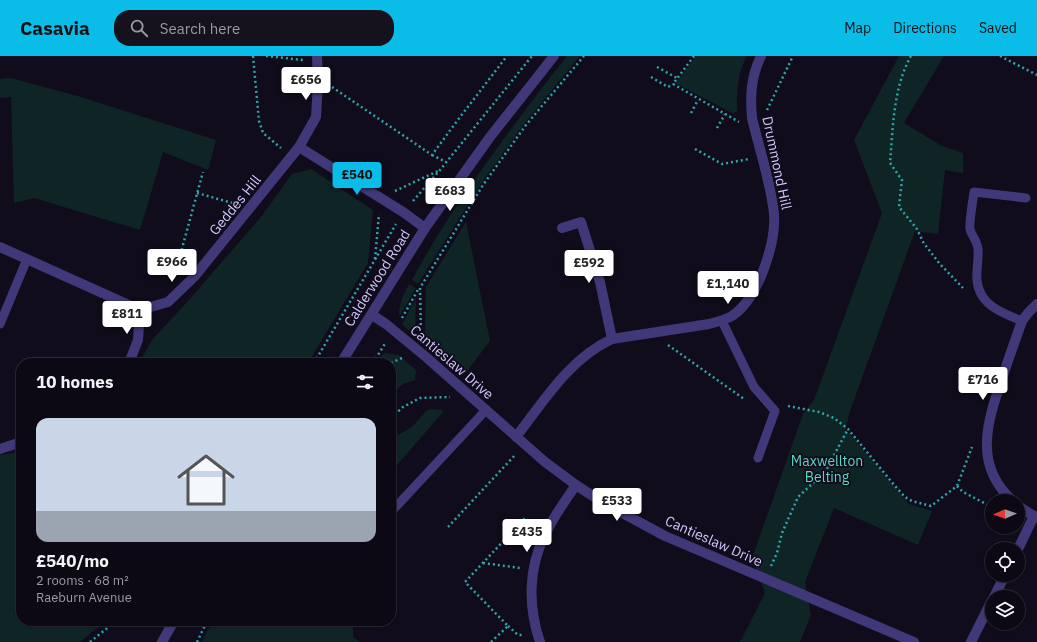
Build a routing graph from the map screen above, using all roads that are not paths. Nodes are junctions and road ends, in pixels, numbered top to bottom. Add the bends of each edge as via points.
1 (554, 56) edge
2 (762, 56) edge
3 (318, 59) edge
4 (299, 147) junction
5 (1026, 198) dead end
6 (425, 228) junction
7 (562, 228) dead end
8 (0, 246) edge
9 (27, 259) junction
10 (1037, 304) edge
11 (140, 310) junction
12 (372, 315) junction
13 (722, 321) junction
14 (1022, 321) junction
15 (0, 324) edge
16 (612, 339) junction
17 (131, 358) edge
18 (344, 358) edge
19 (486, 410) junction
20 (516, 437) junction
21 (16, 444) edge
22 (0, 449) edge
23 (758, 458) dead end
24 (576, 485) junction
25 (1007, 494) edge
26 (396, 507) edge
27 (1025, 510) edge
28 (1036, 517) edge
29 (1022, 542) edge
30 (985, 614) edge
31 (171, 626) edge
32 (162, 642) edge
33 (540, 642) edge
34 (914, 642) edge
35 (971, 642) edge

1 - 6 street, Calderwood Road via 490,137
2 - 13 street, Drummond Hill via 755,69 751,93 752,118 774,214 774,229 756,288 732,316
3 - 4 street, Geddes Hill via 316,117
4 - 6 street
4 - 11 street, Geddes Hill via 194,277 168,302
5 - 14 lane via 974,192 970,229 978,246 977,280 983,298 997,311
6 - 12 street, Calderwood Road
7 - 16 street via 581,222 600,282
8 - 9 street
9 - 11 street
9 - 15 lane
10 - 14 street
11 - 17 street via 138,340
12 - 18 street, Calderwood Road
12 - 19 street, Cantieslaw Drive via 426,357
13 - 16 street, Drummond Hill
13 - 23 lane via 754,387 775,411
14 - 25 street via 986,432 991,470
16 - 20 street, Drummond Hill via 592,349 573,365
19 - 20 street, Cantieslaw Drive
19 - 26 lane
20 - 24 street, Cantieslaw Drive
21 - 22 street
24 - 33 street via 552,521 536,558 531,595
24 - 34 street, Cantieslaw Drive via 665,536
27 - 28 street
28 - 29 street
30 - 35 street
31 - 32 street

